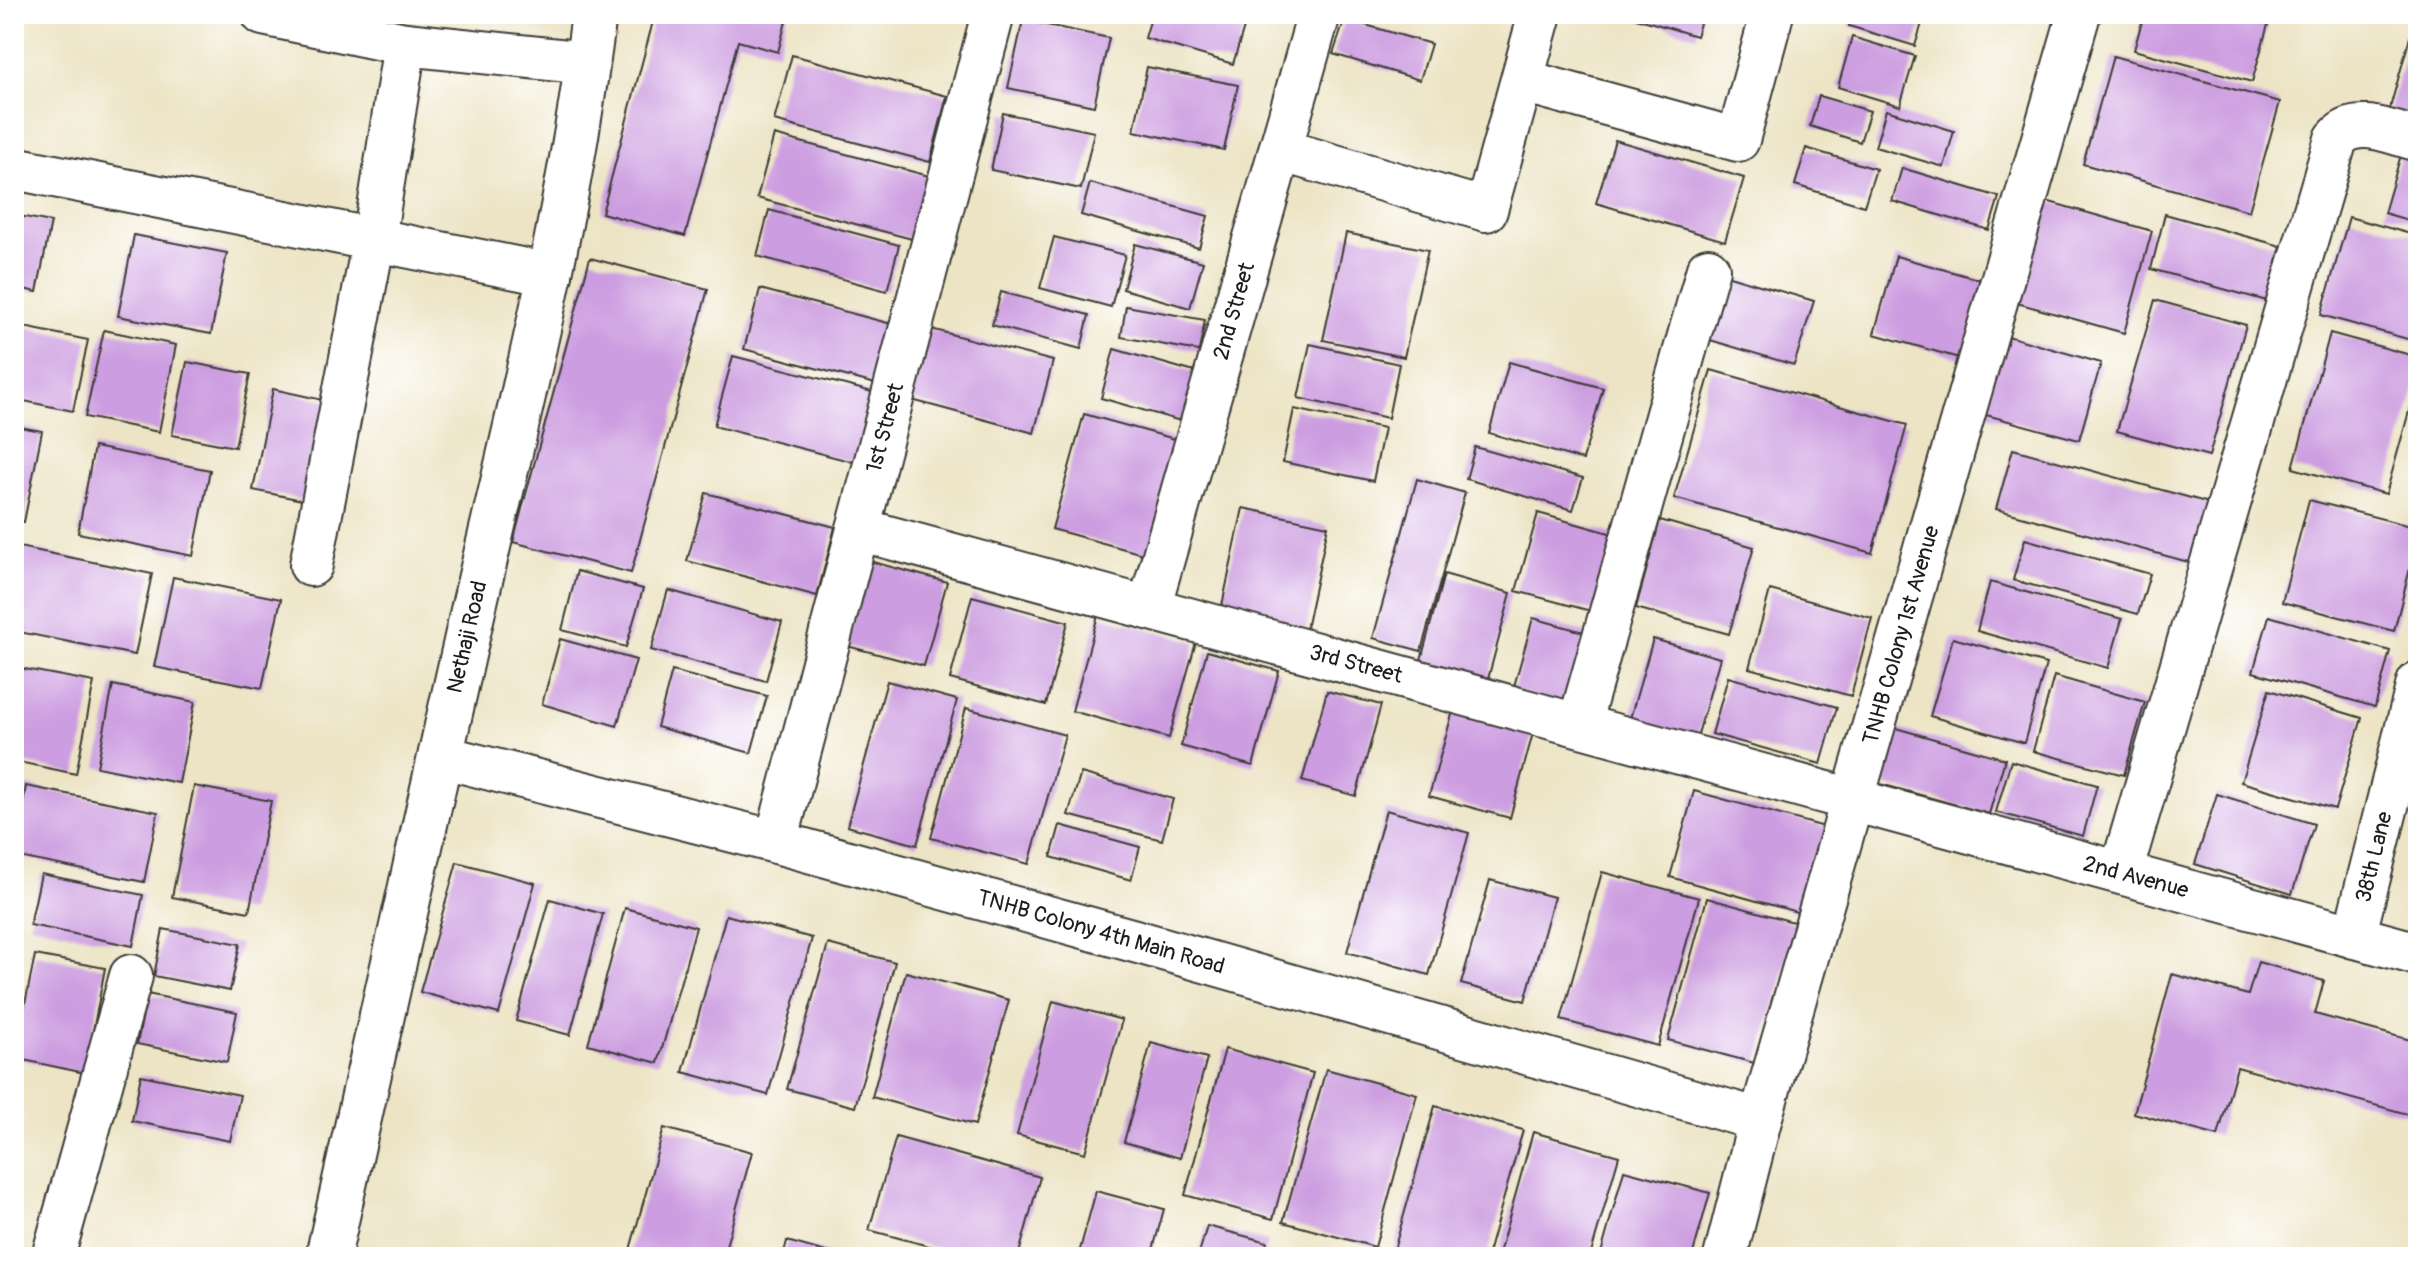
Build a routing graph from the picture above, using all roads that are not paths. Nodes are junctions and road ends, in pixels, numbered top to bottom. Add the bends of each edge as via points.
1 (263, 14) edge
2 (594, 14) edge
3 (993, 14) edge
4 (1319, 14) edge
5 (1540, 14) edge
6 (1772, 14) edge
7 (2079, 14) edge
8 (405, 44) junction
9 (588, 63) junction
10 (1523, 81) junction
11 (2418, 140) edge
12 (1280, 150) junction
13 (14, 168) edge
14 (374, 239) junction
15 (1708, 269) dead end
16 (551, 275) junction
17 (858, 529) junction
18 (311, 565) dead end
19 (1149, 608) junction
20 (2418, 683) edge
21 (1579, 725) junction
22 (440, 756) junction
23 (1853, 802) junction
24 (776, 842) junction
25 (2121, 872) junction
26 (2354, 937) junction
27 (2418, 954) edge
28 (131, 976) dead end
29 (1760, 1120) junction
30 (53, 1257) edge
31 (328, 1257) edge
32 (1725, 1257) edge

1 - 8 street
2 - 9 street, Nethaji Road
3 - 17 street, 1st Street
4 - 12 street, 2nd Street
5 - 10 street
6 - 10 street via 1738,140
7 - 23 street, TNHB Colony 1st Avenue
8 - 9 street
8 - 14 street
9 - 16 street, Nethaji Road
10 - 12 street via 1486,210
11 - 25 street via 2356,126 2336,139
12 - 19 street, 2nd Street
13 - 14 street
14 - 16 street
14 - 18 street
15 - 21 street
16 - 22 street, Nethaji Road
17 - 19 street, 3rd Street
17 - 24 street, 1st Street
19 - 21 street, 3rd Street
20 - 26 street, 38th Lane
21 - 23 street, 3rd Street
22 - 24 street, TNHB Colony 4th Main Road
22 - 31 street, Nethaji Road
23 - 25 street, 2nd Avenue
23 - 29 street, TNHB Colony 1st Avenue
24 - 29 street, TNHB Colony 4th Main Road
25 - 26 street, 2nd Avenue
26 - 27 street, 2nd Avenue
28 - 30 street
29 - 32 street, TNHB Colony 1st Avenue

